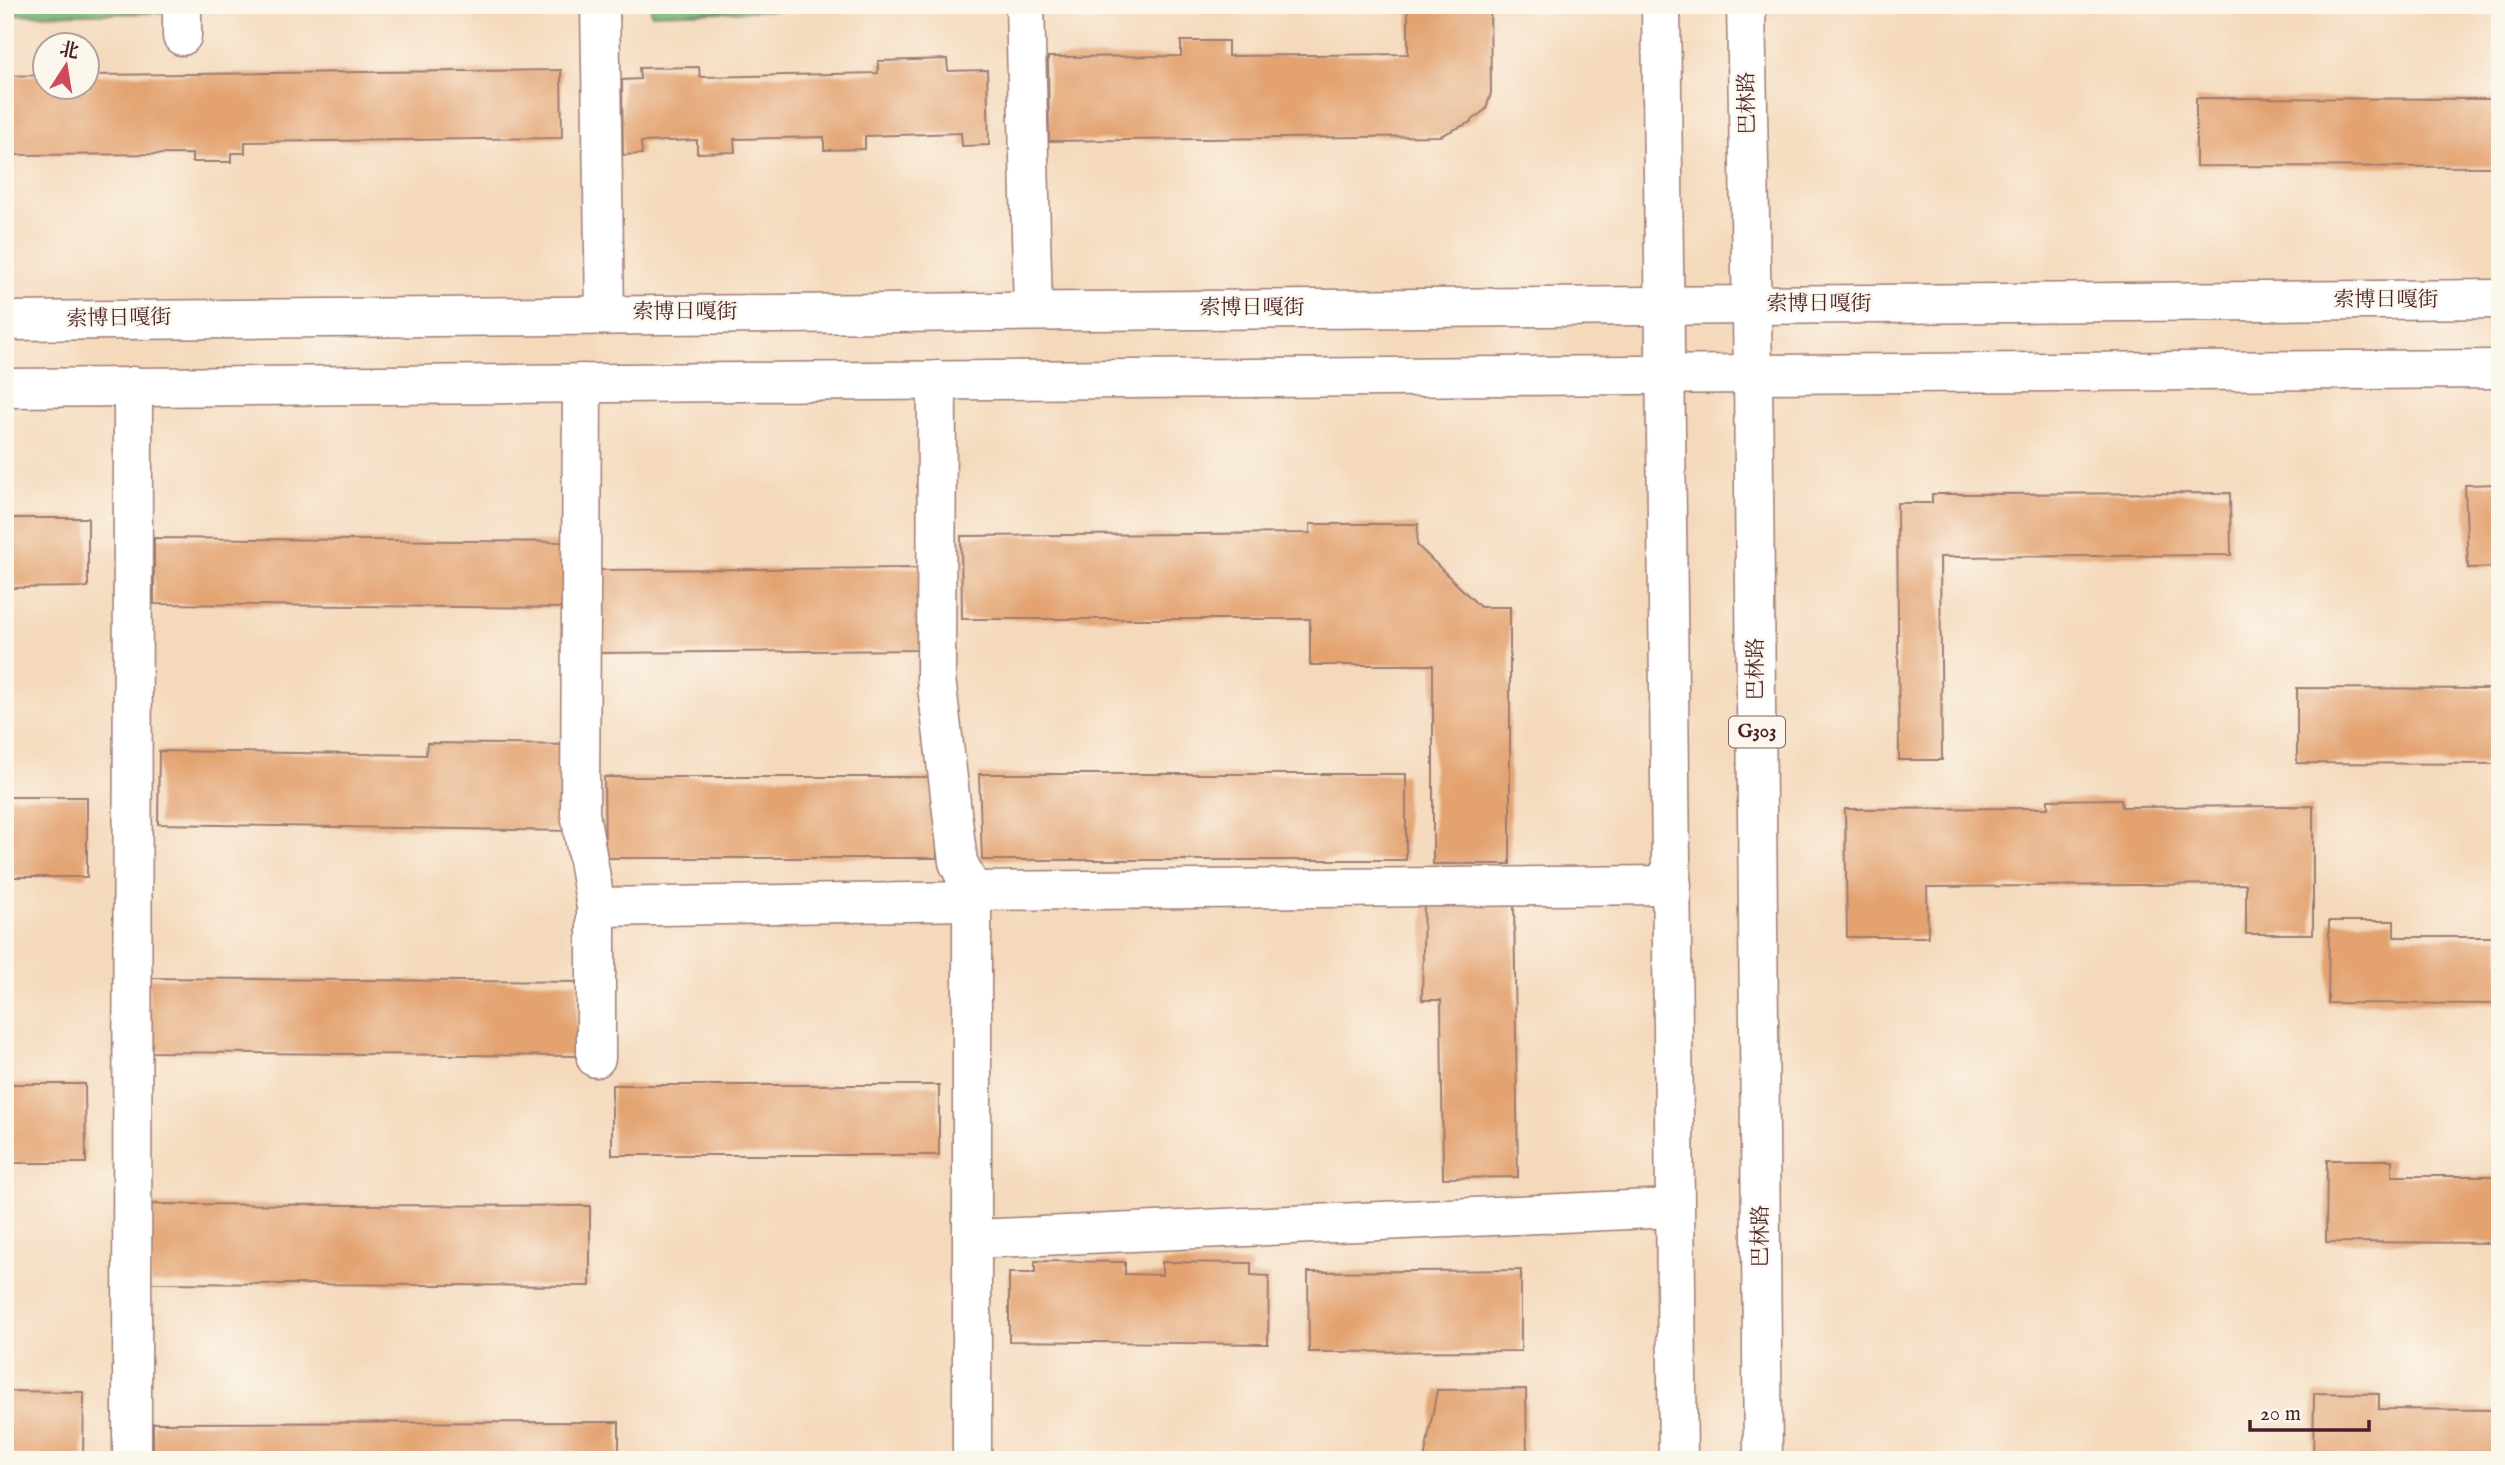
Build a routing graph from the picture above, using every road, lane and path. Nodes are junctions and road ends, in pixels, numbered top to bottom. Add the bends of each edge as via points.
1 (600, 5) edge
2 (1026, 5) edge
3 (1661, 5) edge
4 (1746, 5) edge
5 (2500, 299) edge
6 (1753, 304) junction
7 (1665, 305) junction
8 (1033, 310) junction
9 (605, 313) junction
10 (5, 321) edge
11 (2500, 369) edge
12 (1754, 374) junction
13 (1666, 375) junction
14 (937, 380) junction
15 (582, 383) junction
16 (133, 386) junction
17 (5, 388) edge
18 (1672, 885) junction
19 (972, 896) junction
20 (596, 907) junction
21 (596, 1058) dead end
22 (1674, 1208) junction
23 (973, 1239) junction
24 (132, 1460) edge
25 (972, 1460) edge
26 (1678, 1460) edge
27 (1763, 1460) edge

1 - 9 main road
2 - 8 main road
3 - 7 main road
4 - 6 main road, 巴林路 / G303
5 - 6 main road, 索博日嘎街
6 - 7 main road, 索博日嘎街
6 - 12 main road, 巴林路 / G303
7 - 8 main road, 索博日嘎街
7 - 13 main road
8 - 9 main road, 索博日嘎街
9 - 10 main road, 索博日嘎街
11 - 12 main road
12 - 13 main road
12 - 27 main road, 巴林路 / G303
13 - 14 main road
13 - 18 main road
14 - 15 main road
14 - 19 main road via 936,678 958,862
15 - 16 main road
15 - 20 main road via 580,813
16 - 17 main road
16 - 24 main road
18 - 19 main road
18 - 22 main road
19 - 20 main road
19 - 23 main road
20 - 21 main road
22 - 23 main road
22 - 26 main road
23 - 25 main road

